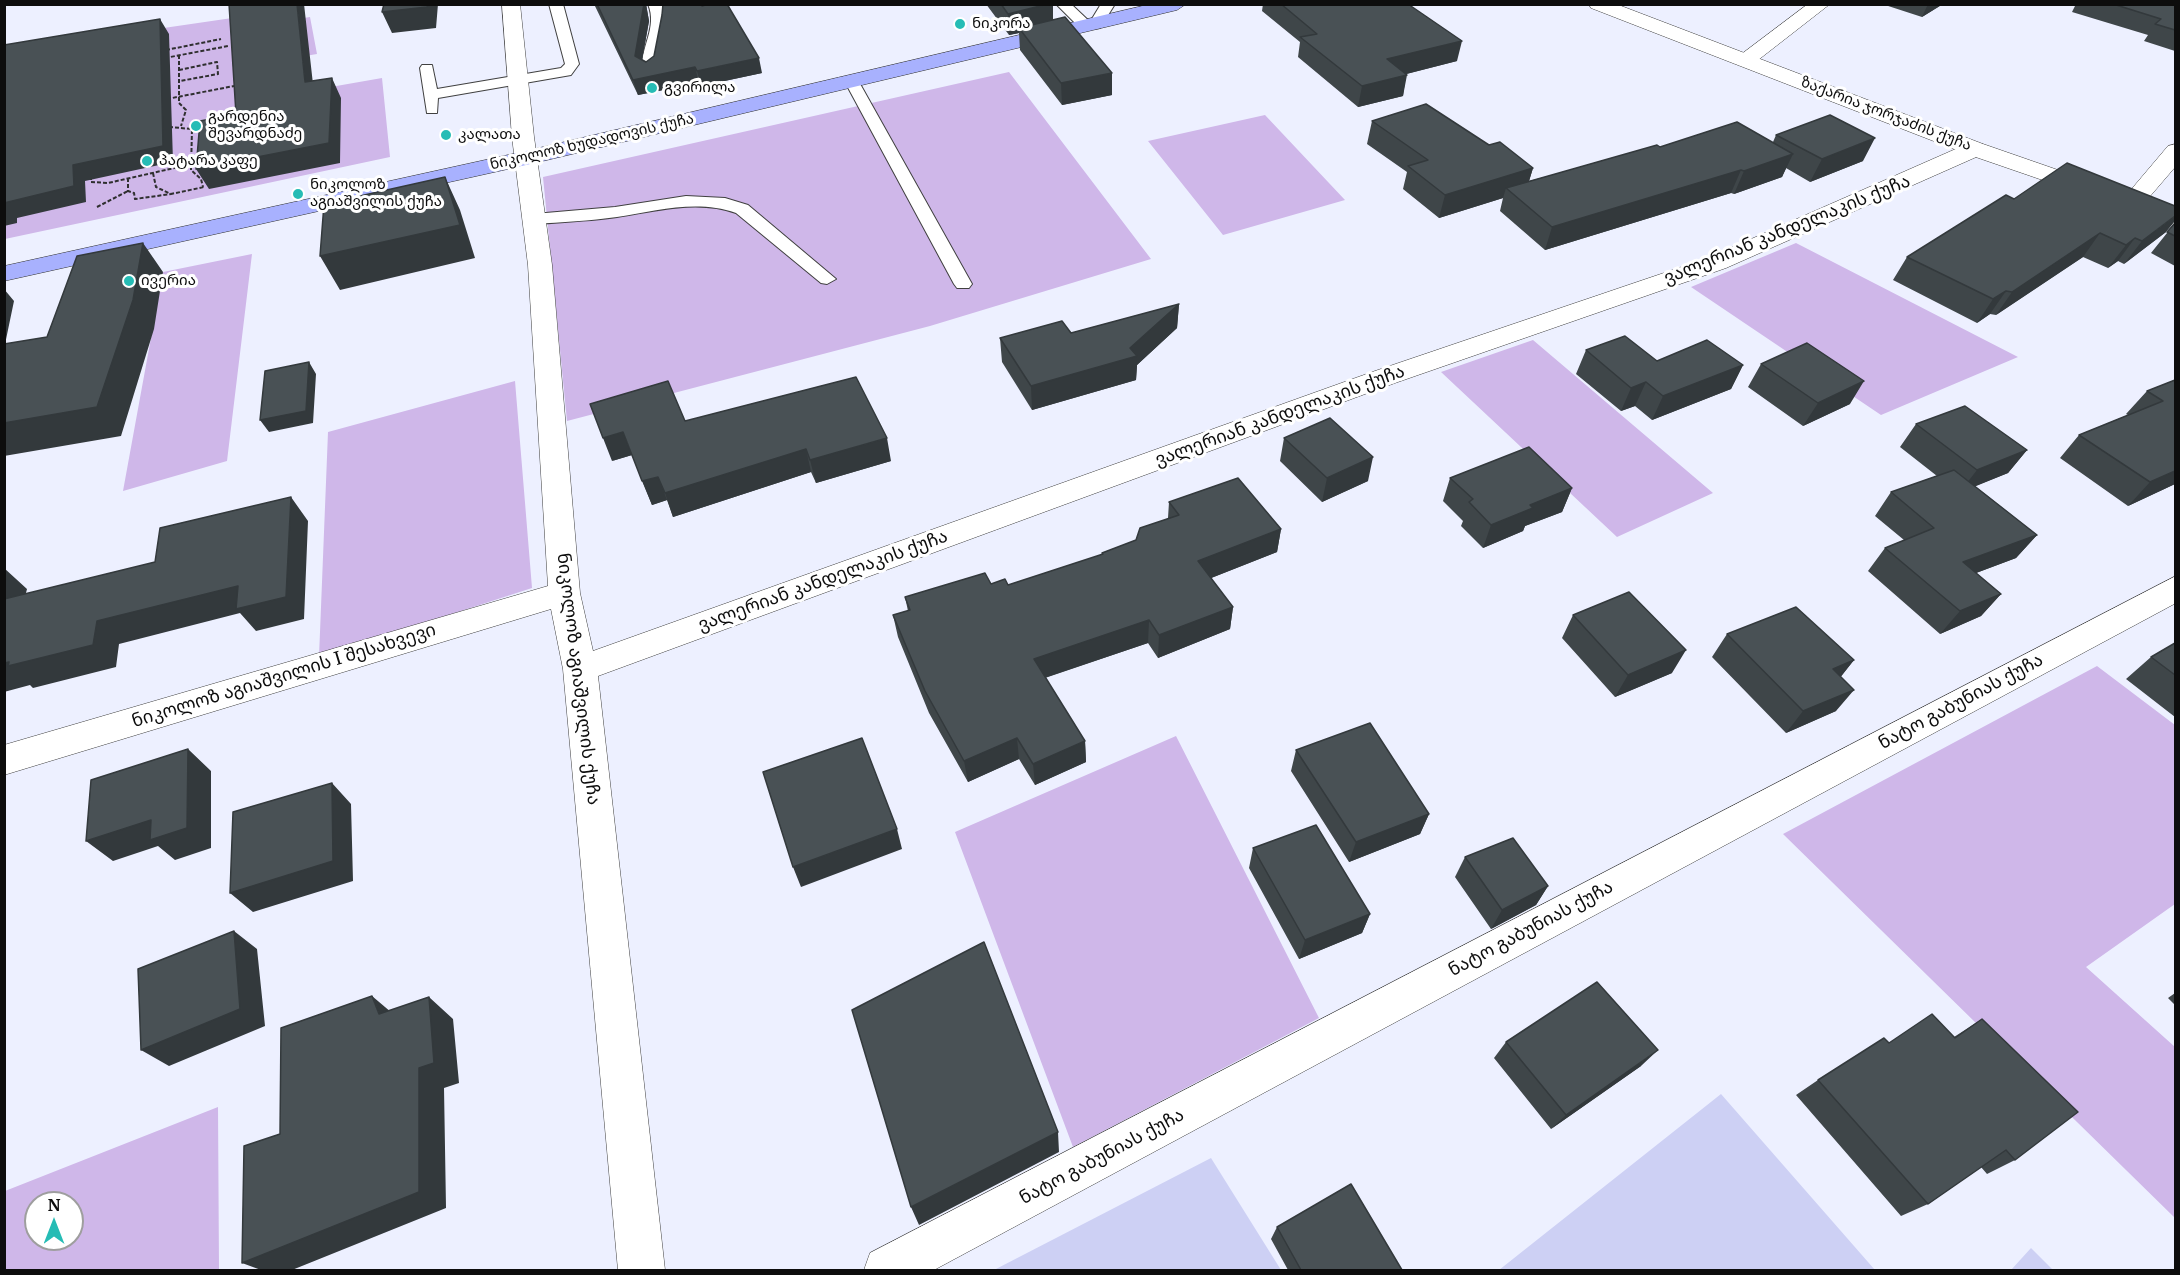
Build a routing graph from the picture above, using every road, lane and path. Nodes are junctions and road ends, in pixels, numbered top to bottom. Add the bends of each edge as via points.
1 (511, 4) edge
2 (556, 4) edge
3 (655, 4) edge
4 (1062, 4) edge
5 (1108, 4) edge
6 (1177, 4) edge
7 (1598, 4) edge
8 (1821, 4) edge
9 (1091, 26) junction
10 (221, 39) dead end
11 (228, 46) edge
12 (158, 51) edge
13 (179, 56) junction
14 (157, 59) edge
15 (1746, 60) junction
16 (427, 68) dead end
17 (179, 70) junction
18 (649, 71) edge
19 (518, 80) junction
20 (180, 81) junction
21 (852, 82) junction
22 (234, 86) edge
23 (430, 95) junction
24 (180, 97) junction
25 (163, 100) edge
26 (432, 111) dead end
27 (166, 126) dead end
28 (181, 126) junction
29 (1976, 149) junction
30 (2175, 152) edge
31 (526, 158) junction
32 (211, 160) edge
33 (190, 164) junction
34 (91, 172) edge
35 (153, 173) junction
36 (128, 178) junction
37 (214, 185) edge
38 (203, 187) junction
39 (128, 191) junction
40 (171, 194) junction
41 (2132, 203) junction
42 (97, 207) dead end
43 (534, 219) junction
44 (2175, 219) edge
45 (4, 274) edge
46 (827, 279) dead end
47 (963, 284) dead end
48 (2175, 588) edge
49 (564, 592) junction
50 (580, 669) junction
51 (4, 760) edge
52 (641, 1270) edge
53 (887, 1270) edge

1 - 19 street, ნიკოლოზ აგიაშვილის ქუჩა
2 - 19 lane via 571,68
3 - 18 lane via 661,14 661,28 646,58
4 - 9 lane
5 - 9 lane
6 - 9 main road, ნიკოლოზ ხუდადოვის ქუჩა
7 - 15 street, ზაქარია ჯორჯაძის ქუჩა
8 - 15 street
9 - 21 main road, ნიკოლოზ ხუდადოვის ქუჩა
10 - 12 path
11 - 13 path
13 - 14 path
13 - 17 path
15 - 29 street, ზაქარია ჯორჯაძის ქუჩა
16 - 23 lane
17 - 20 path
17 - 20 path via 217,62 218,74
19 - 23 lane
19 - 31 street, ნიკოლოზ აგიაშვილის ქუჩა
20 - 24 path
21 - 31 main road, ნიკოლოზ ხუდადოვის ქუჩა
21 - 47 lane
22 - 24 path
23 - 26 lane
24 - 25 path
24 - 28 path via 179,103 186,110
27 - 28 path
28 - 33 path via 192,129
29 - 41 street, ზაქარია ჯორჯაძის ქუჩა
29 - 50 street, ვალერიან კანდელაკის ქუჩა via 1717,263 1385,377
30 - 41 street
31 - 43 street, ნიკოლოზ აგიაშვილის ქუჩა
31 - 45 main road, ნიკოლოზ ხუდადოვის ქუჩა
32 - 33 path
33 - 35 path
33 - 38 path
34 - 36 path via 91,182
35 - 36 path
35 - 40 path via 156,187
36 - 39 path
37 - 38 path
38 - 40 path
39 - 40 path via 134,193 135,199
39 - 42 path
41 - 44 street, ზაქარია ჯორჯაძის ქუჩა
43 - 46 lane via 686,201 725,203 742,209
43 - 49 street, ნიკოლოზ აგიაშვილის ქუჩა
48 - 53 street, ნატო გაბუნიას ქუჩა
49 - 50 street, ნიკოლოზ აგიაშვილის ქუჩა
49 - 51 street, ნიკოლოზ აგიაშვილის I შესახვევი
50 - 52 street, ნიკოლოზ აგიაშვილის ქუჩა

